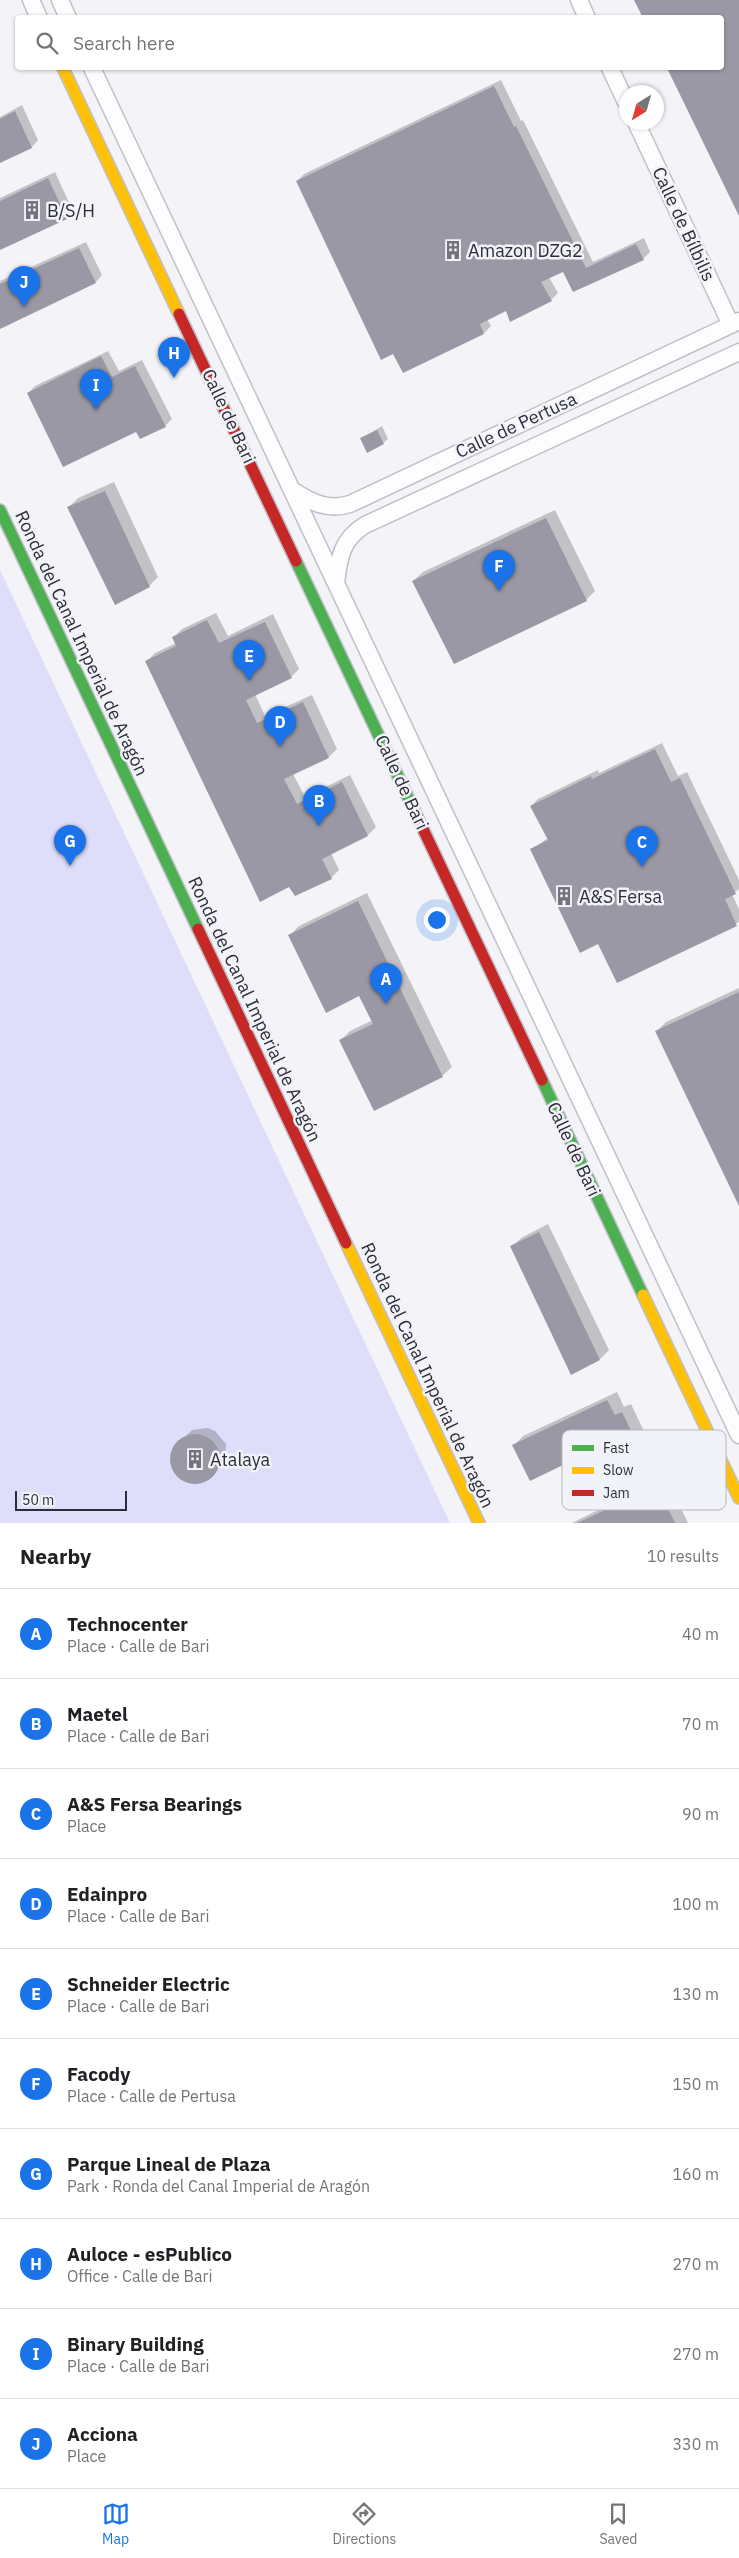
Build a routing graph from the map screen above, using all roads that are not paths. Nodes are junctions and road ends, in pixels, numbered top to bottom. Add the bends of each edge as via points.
1 (31, 0) edge
2 (60, 0) edge
3 (579, 0) edge
4 (38, 15) edge
5 (67, 15) edge
6 (586, 15) edge
7 (64, 70) edge
8 (93, 70) edge
9 (611, 70) edge
10 (619, 87) edge
11 (640, 130) edge
12 (735, 323) edge
13 (739, 352) edge
14 (292, 490) junction
15 (0, 510) edge
16 (336, 582) junction
17 (707, 1430) edge
18 (739, 1435) edge
19 (726, 1470) edge
20 (739, 1498) edge
21 (479, 1523) edge

1 - 4 street
2 - 5 street
3 - 6 street
7 - 17 street, Calle de Bari
8 - 14 street, Calle de Bari
9 - 10 street
11 - 12 street, Calle de Bílbilis
12 - 14 street, Calle de Pertusa via 350,504 323,506
13 - 16 street, Calle de Pertusa via 366,525 345,543 339,556
14 - 16 street, Calle de Bari
15 - 21 street, Ronda del Canal Imperial de Aragón
16 - 18 street, Calle de Bari
19 - 20 street, Calle de Bari

